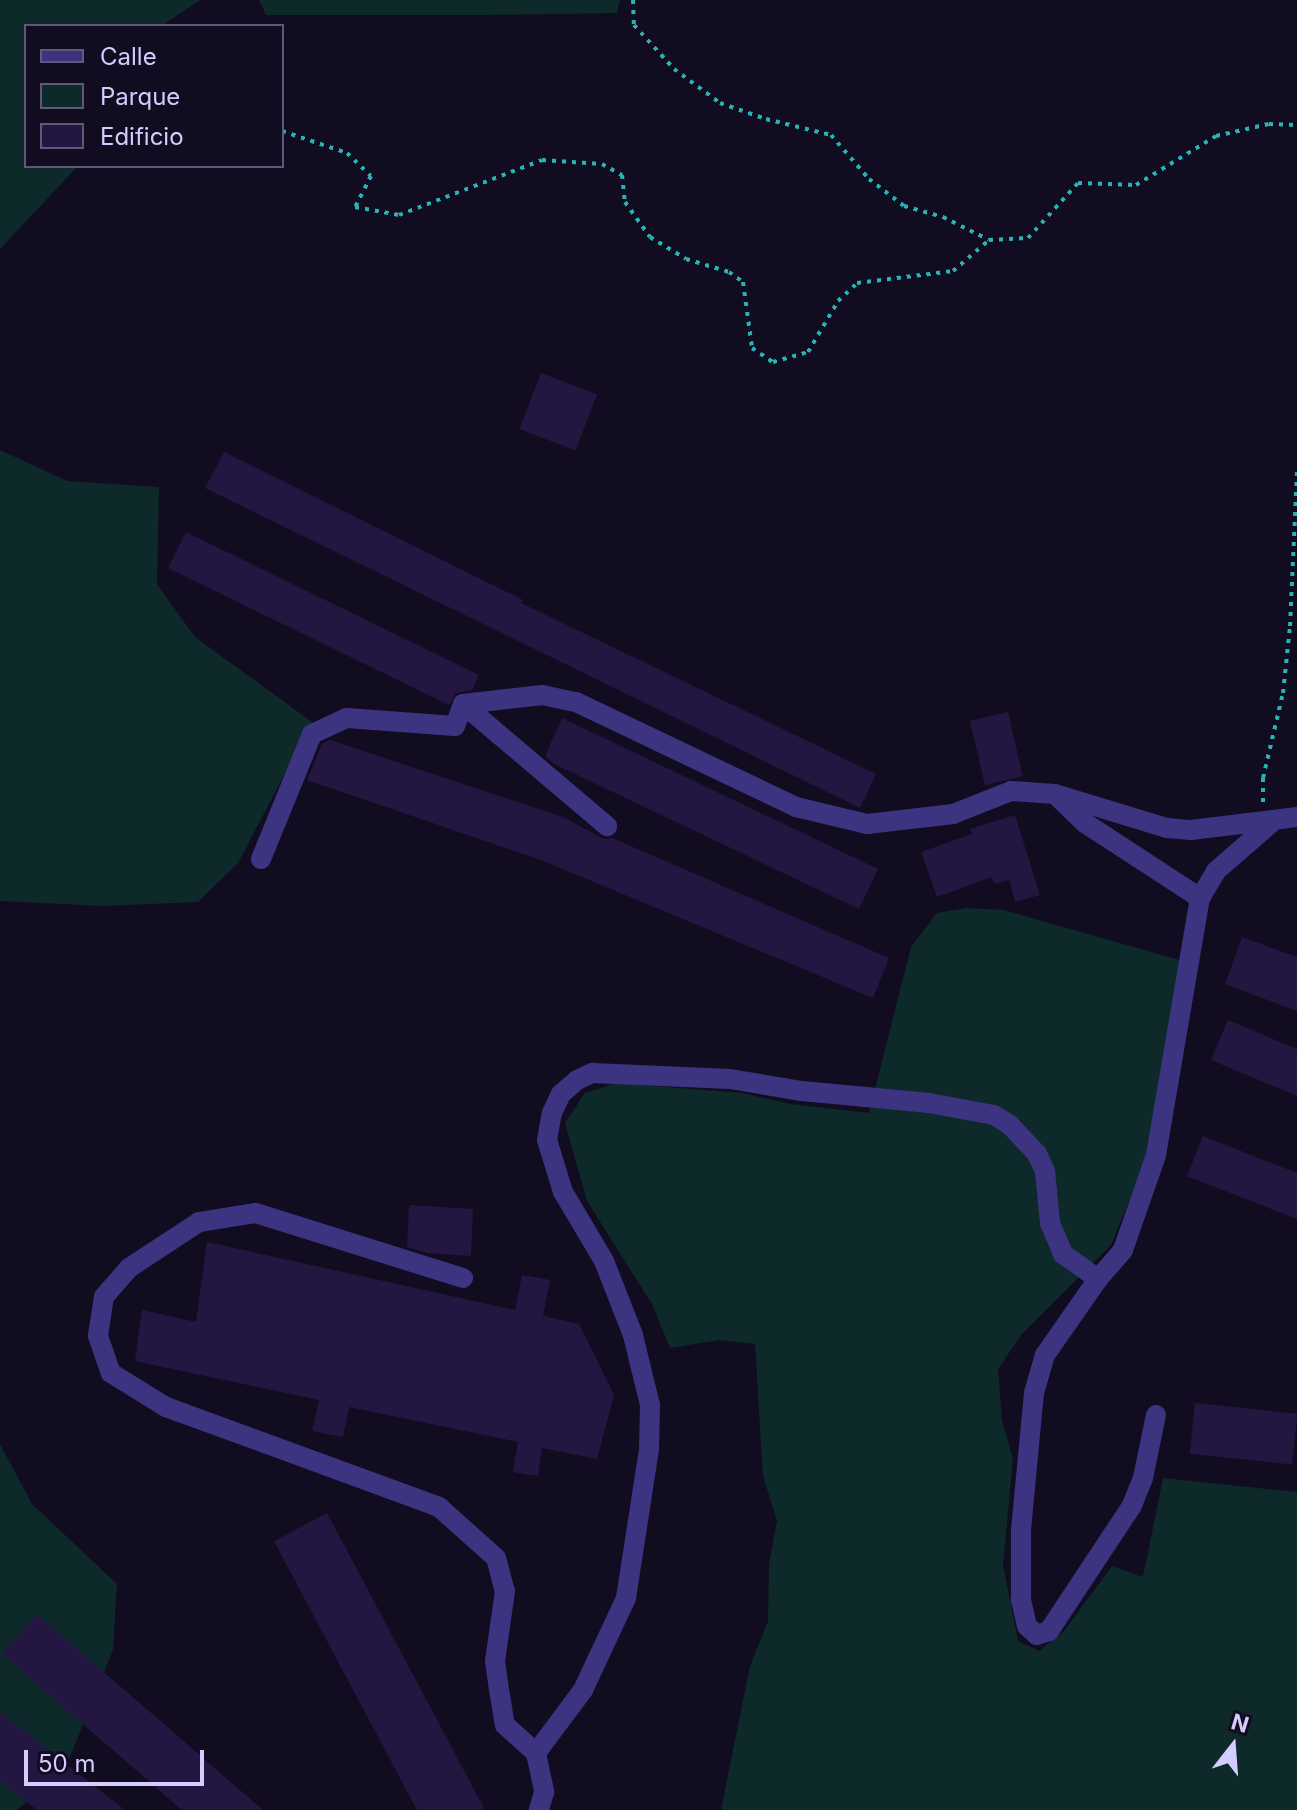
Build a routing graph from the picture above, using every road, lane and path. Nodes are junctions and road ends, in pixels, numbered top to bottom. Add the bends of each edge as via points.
1 (633, 0) edge
2 (1297, 125) edge
3 (284, 132) edge
4 (989, 240) junction
5 (1297, 472) edge
6 (463, 704) junction
7 (1055, 794) junction
8 (1297, 817) edge
9 (1271, 823) junction
10 (607, 826) dead end
11 (261, 859) dead end
12 (1200, 898) junction
13 (463, 1278) dead end
14 (1098, 1279) junction
15 (1156, 1415) dead end
16 (536, 1753) junction
17 (539, 1810) edge

1 - 4 path via 634,25 674,69 720,103 831,135 869,179 904,206 943,217
2 - 4 path via 1269,124 1216,136 1136,185 1078,183 1028,238
3 - 4 path via 347,153 371,176 355,207 399,215 542,160 602,164 622,175 625,202 650,237 686,259 729,272 743,282 752,348 773,362 808,352 838,301 857,283 953,271
5 - 9 path via 1285,680 1263,778 1263,802
6 - 7 street via 542,695 576,702 796,807 867,824 953,814 1011,791
6 - 10 street
6 - 11 street via 455,726 347,718 312,734
7 - 9 street via 1167,828
7 - 12 street via 1085,823
8 - 9 street
9 - 12 street via 1216,871
12 - 14 street via 1156,1155 1123,1250
13 - 16 street via 256,1213 199,1222 129,1268 104,1297 98,1336 111,1373 166,1407 439,1507 496,1558 505,1591 495,1661 505,1725
14 - 15 street via 1045,1355 1034,1393 1021,1530 1021,1599 1027,1626 1037,1635 1049,1631 1131,1507
14 - 16 street via 1063,1254 1050,1223 1045,1171 1037,1154 994,1115 730,1079 592,1073 577,1080 561,1094 547,1140 563,1192 604,1261 633,1335 650,1405 649,1449 626,1598 583,1690
16 - 17 street via 544,1792

